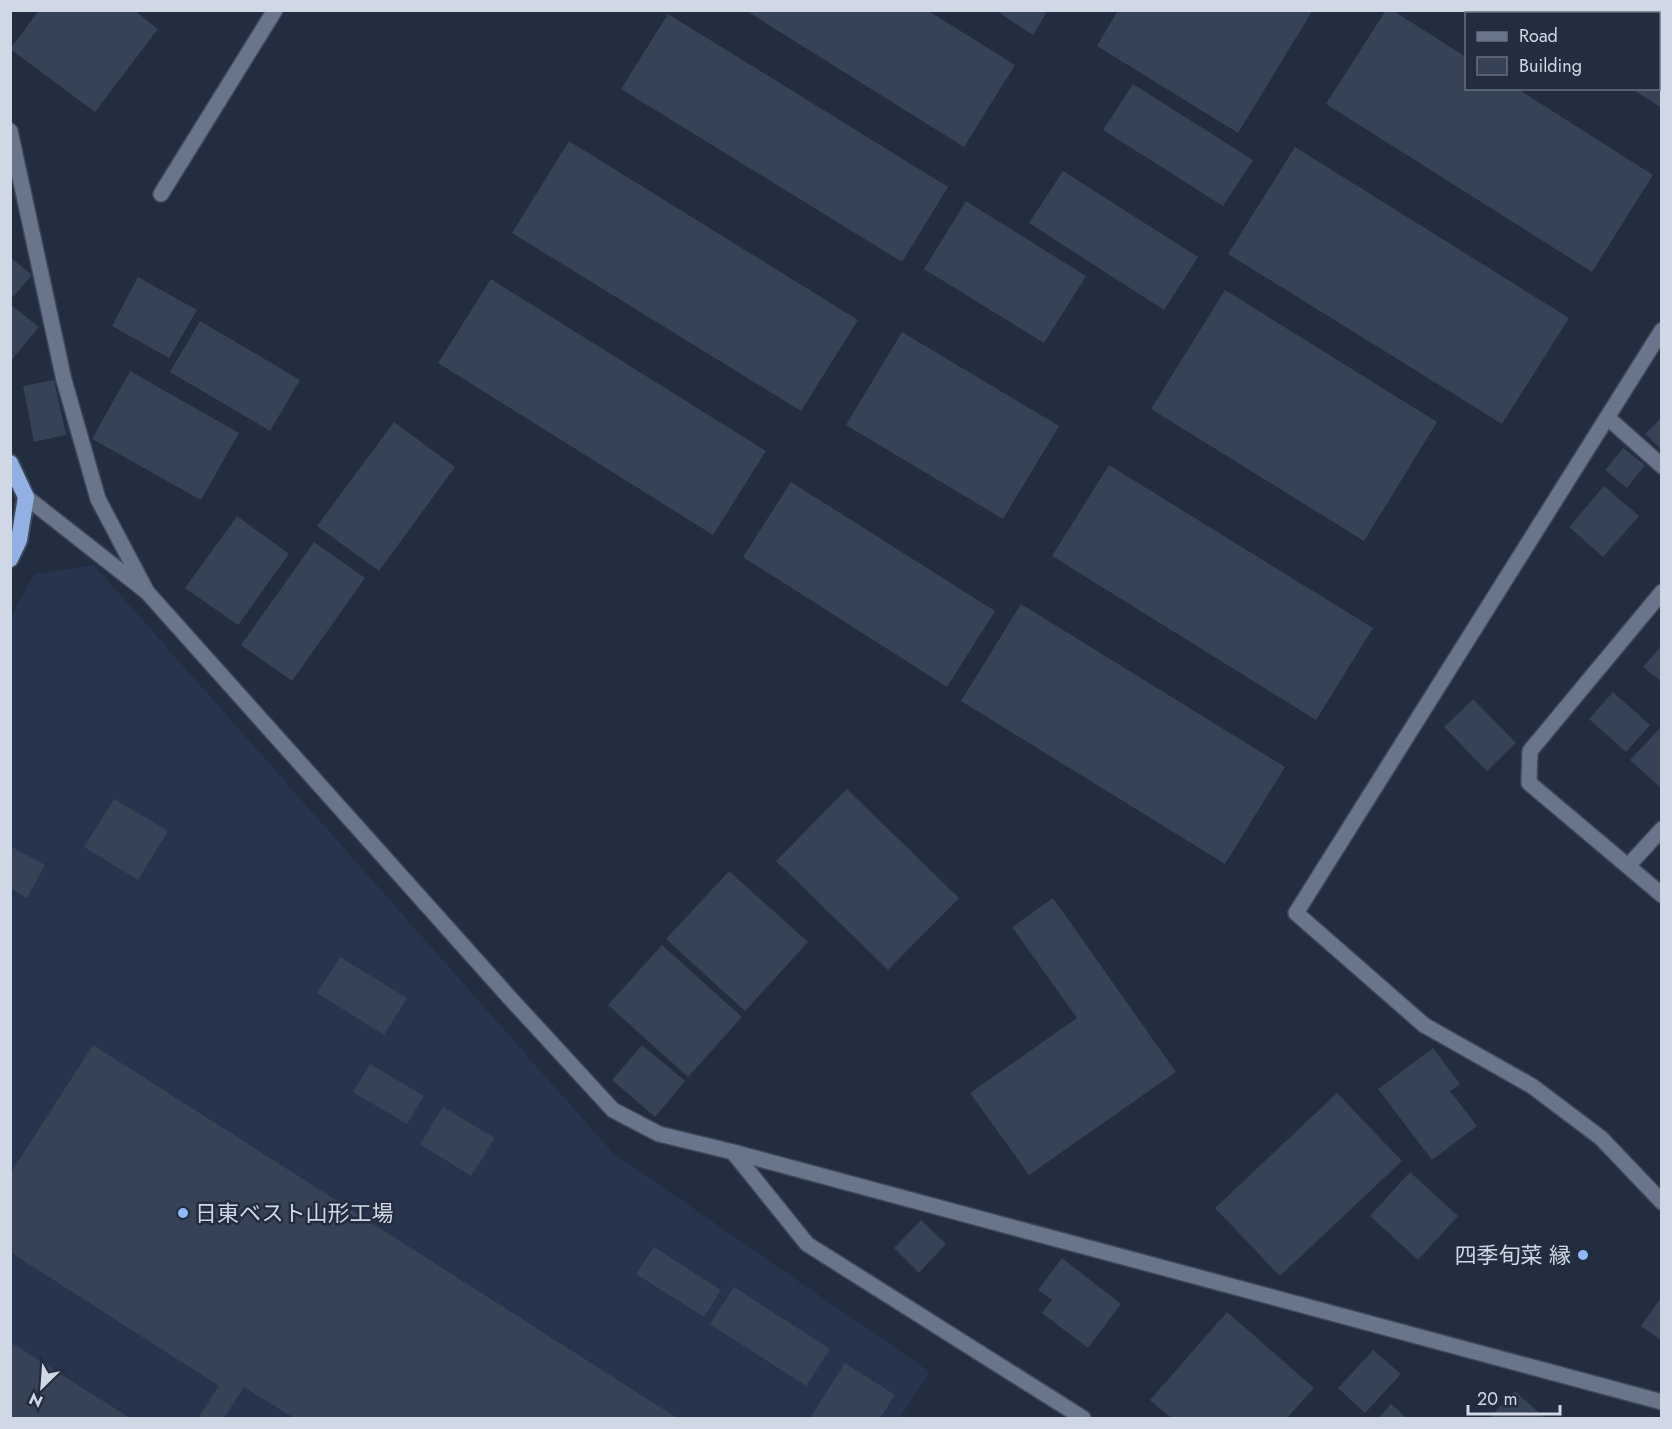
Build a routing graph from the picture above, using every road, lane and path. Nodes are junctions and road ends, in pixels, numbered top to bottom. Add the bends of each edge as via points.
1 (275, 10) edge
2 (10, 131) edge
3 (161, 194) dead end
4 (1662, 330) edge
5 (1608, 418) junction
6 (10, 464) edge
7 (1662, 466) edge
8 (26, 497) junction
9 (10, 559) edge
10 (147, 592) junction
11 (1662, 592) edge
12 (1662, 829) edge
13 (1628, 866) junction
14 (1662, 895) edge
15 (733, 1152) junction
16 (1662, 1202) edge
17 (1662, 1402) edge
18 (1083, 1419) edge

1 - 3 street
2 - 10 street via 64,380 98,500
4 - 5 street
5 - 7 street
5 - 16 street via 1296,913 1424,1025 1532,1086 1602,1138
6 - 8 highway
8 - 9 highway via 19,540
8 - 10 street
10 - 15 street via 613,1110 659,1134
11 - 13 street via 1530,751 1529,783
12 - 13 street
13 - 14 street
15 - 17 street
15 - 18 street via 807,1244

